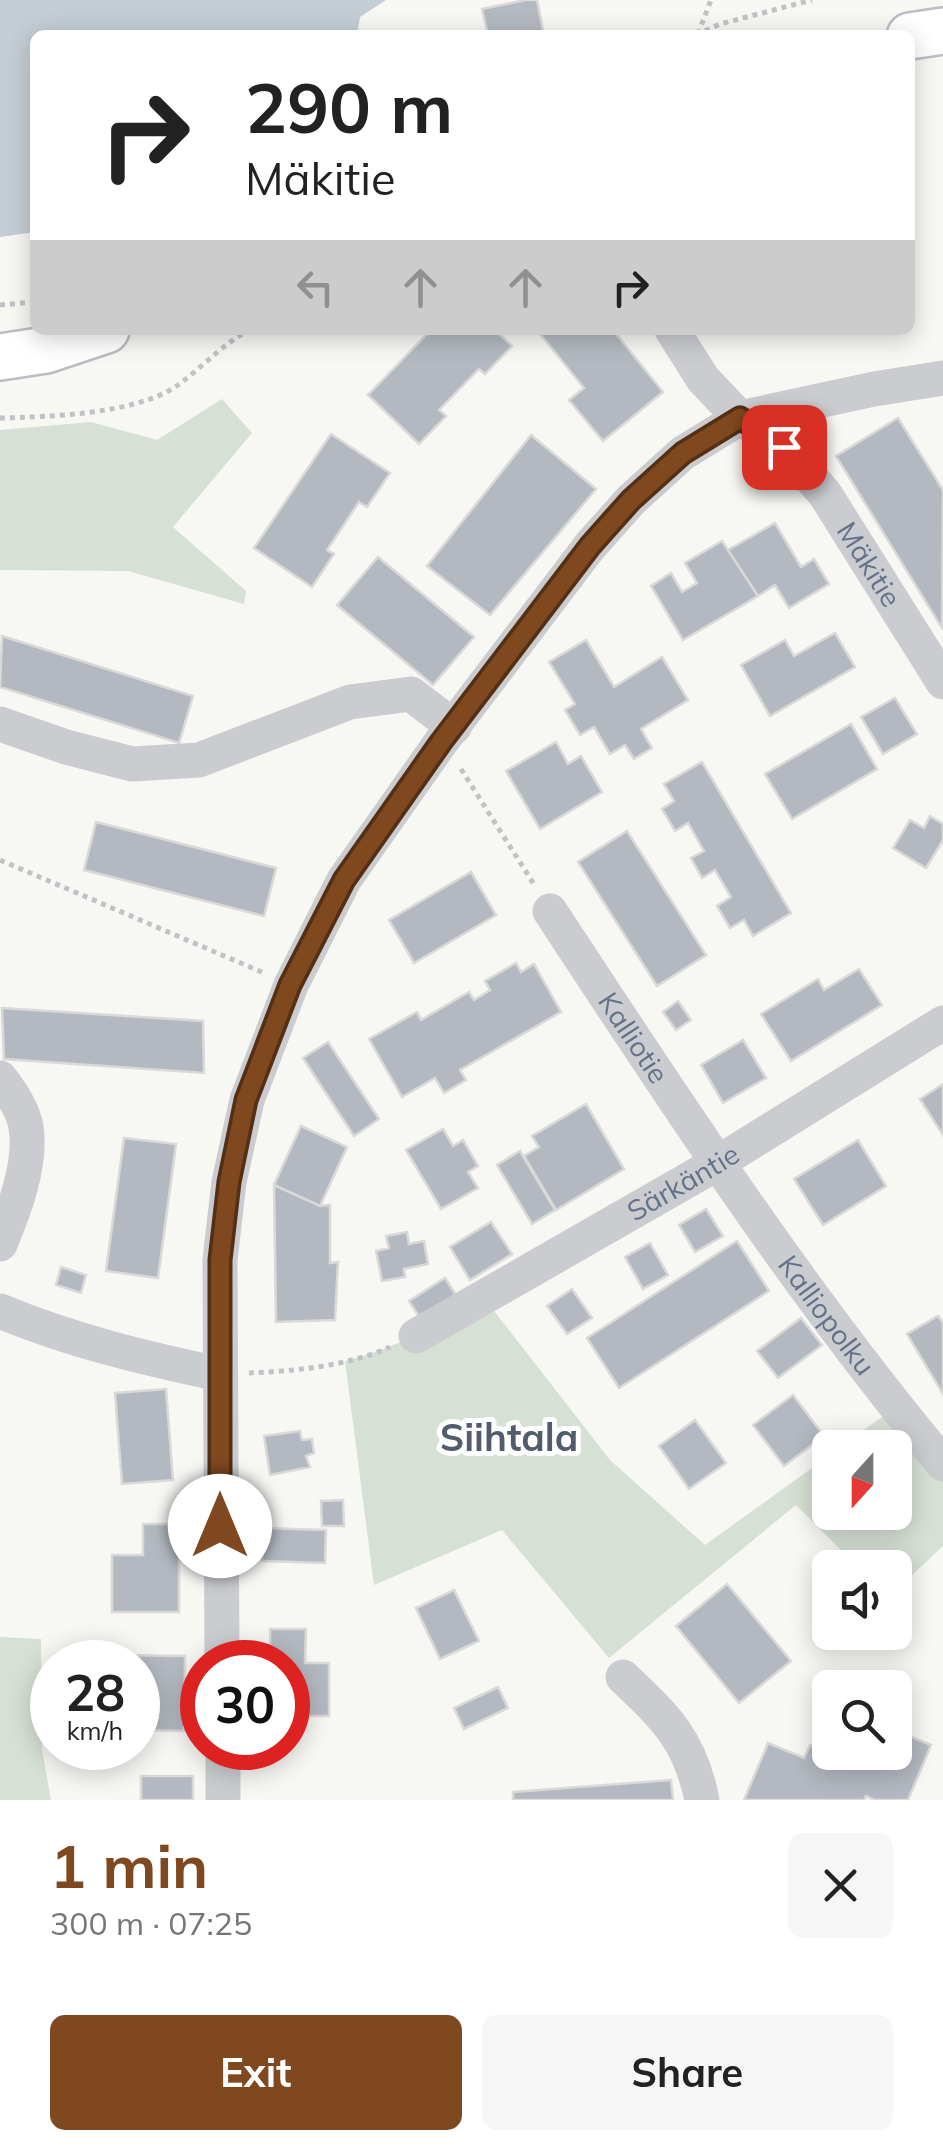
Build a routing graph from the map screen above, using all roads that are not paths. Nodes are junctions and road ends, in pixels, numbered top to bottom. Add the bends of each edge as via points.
1 (943, 31) edge
2 (915, 35) edge
3 (30, 327) edge
4 (0, 331) edge
5 (91, 335) edge
6 (675, 335) edge
7 (0, 357) edge
8 (943, 378) edge
9 (740, 418) junction
10 (943, 682) edge
11 (0, 724) edge
12 (448, 735) junction
13 (550, 911) road end
14 (943, 1023) edge
15 (0, 1078) edge
16 (716, 1164) junction
17 (0, 1244) edge
18 (0, 1311) edge
19 (416, 1336) road end
20 (220, 1374) junction
21 (943, 1464) edge
22 (222, 1640) edge
23 (623, 1677) dead end
24 (223, 1770) edge
25 (223, 1800) edge
26 (702, 1800) edge

1 - 2 main road
3 - 4 main road
5 - 7 main road
6 - 9 street, Mäkitie
8 - 9 street
9 - 10 street, Mäkitie via 784,447 825,494
9 - 12 street via 683,453 631,500
11 - 12 street via 132,764 198,760 350,702 411,694
12 - 20 street via 344,880 290,985 246,1100 220,1260
13 - 16 street, Kalliotie
14 - 16 street, Särkäntie
15 - 17 street via 26,1126 25,1160
16 - 19 street, Särkäntie
16 - 21 street, Kalliopolku
18 - 20 street via 120,1353
20 - 22 street
23 - 26 street via 680,1736
24 - 25 street

